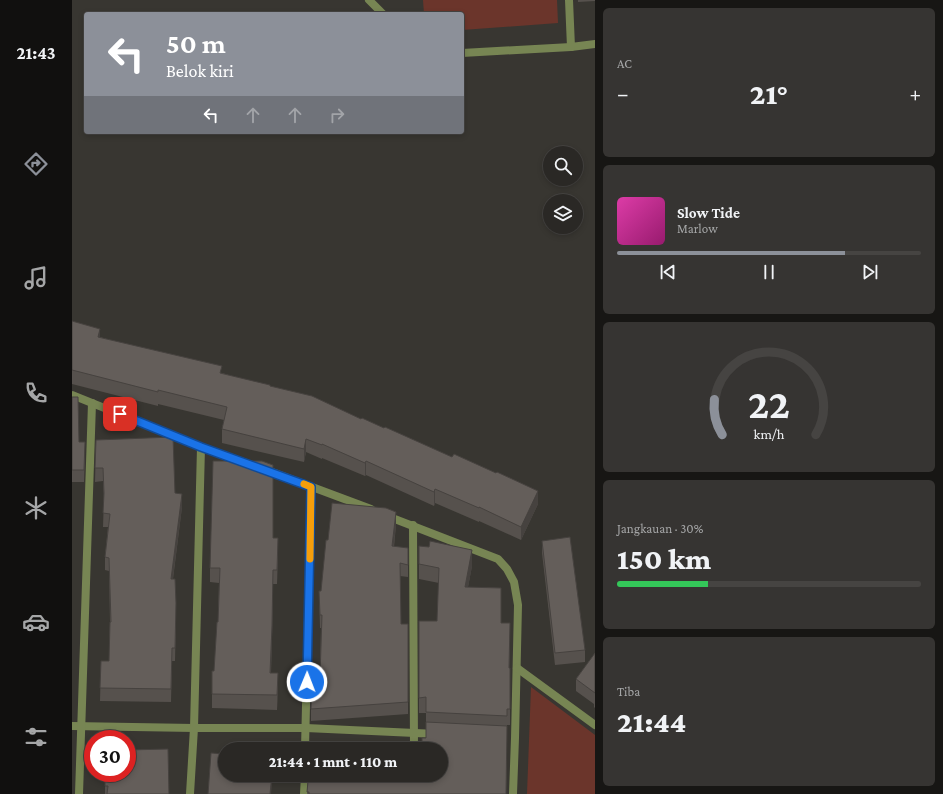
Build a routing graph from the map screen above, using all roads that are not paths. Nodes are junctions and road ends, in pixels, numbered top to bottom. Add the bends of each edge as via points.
1 (368, 0) edge
2 (569, 0) edge
3 (382, 12) edge
4 (595, 44) edge
5 (571, 46) junction
6 (464, 53) edge
7 (72, 395) edge
8 (92, 403) junction
9 (201, 447) junction
10 (311, 487) junction
11 (413, 525) junction
12 (517, 668) junction
13 (595, 725) edge
14 (72, 726) edge
15 (81, 726) junction
16 (194, 728) junction
17 (306, 728) junction
18 (414, 733) junction
19 (445, 734) edge
20 (305, 742) edge
21 (414, 742) edge
22 (304, 782) edge
23 (414, 782) edge
24 (80, 794) edge
25 (190, 794) edge
26 (304, 794) edge
27 (414, 794) edge
28 (513, 794) edge

1 - 3 street
2 - 5 street
4 - 5 street
5 - 6 street
7 - 8 street
8 - 9 street
8 - 15 street
9 - 10 street
9 - 16 street
10 - 11 street
10 - 17 street
11 - 12 street via 498,559 507,569 514,582 518,605
11 - 18 street
12 - 13 street
12 - 28 street via 511,737
14 - 15 street
15 - 16 street
15 - 24 street
16 - 17 street
16 - 25 street
17 - 18 street
17 - 20 street
18 - 19 street
18 - 21 street
22 - 26 street
23 - 27 street

